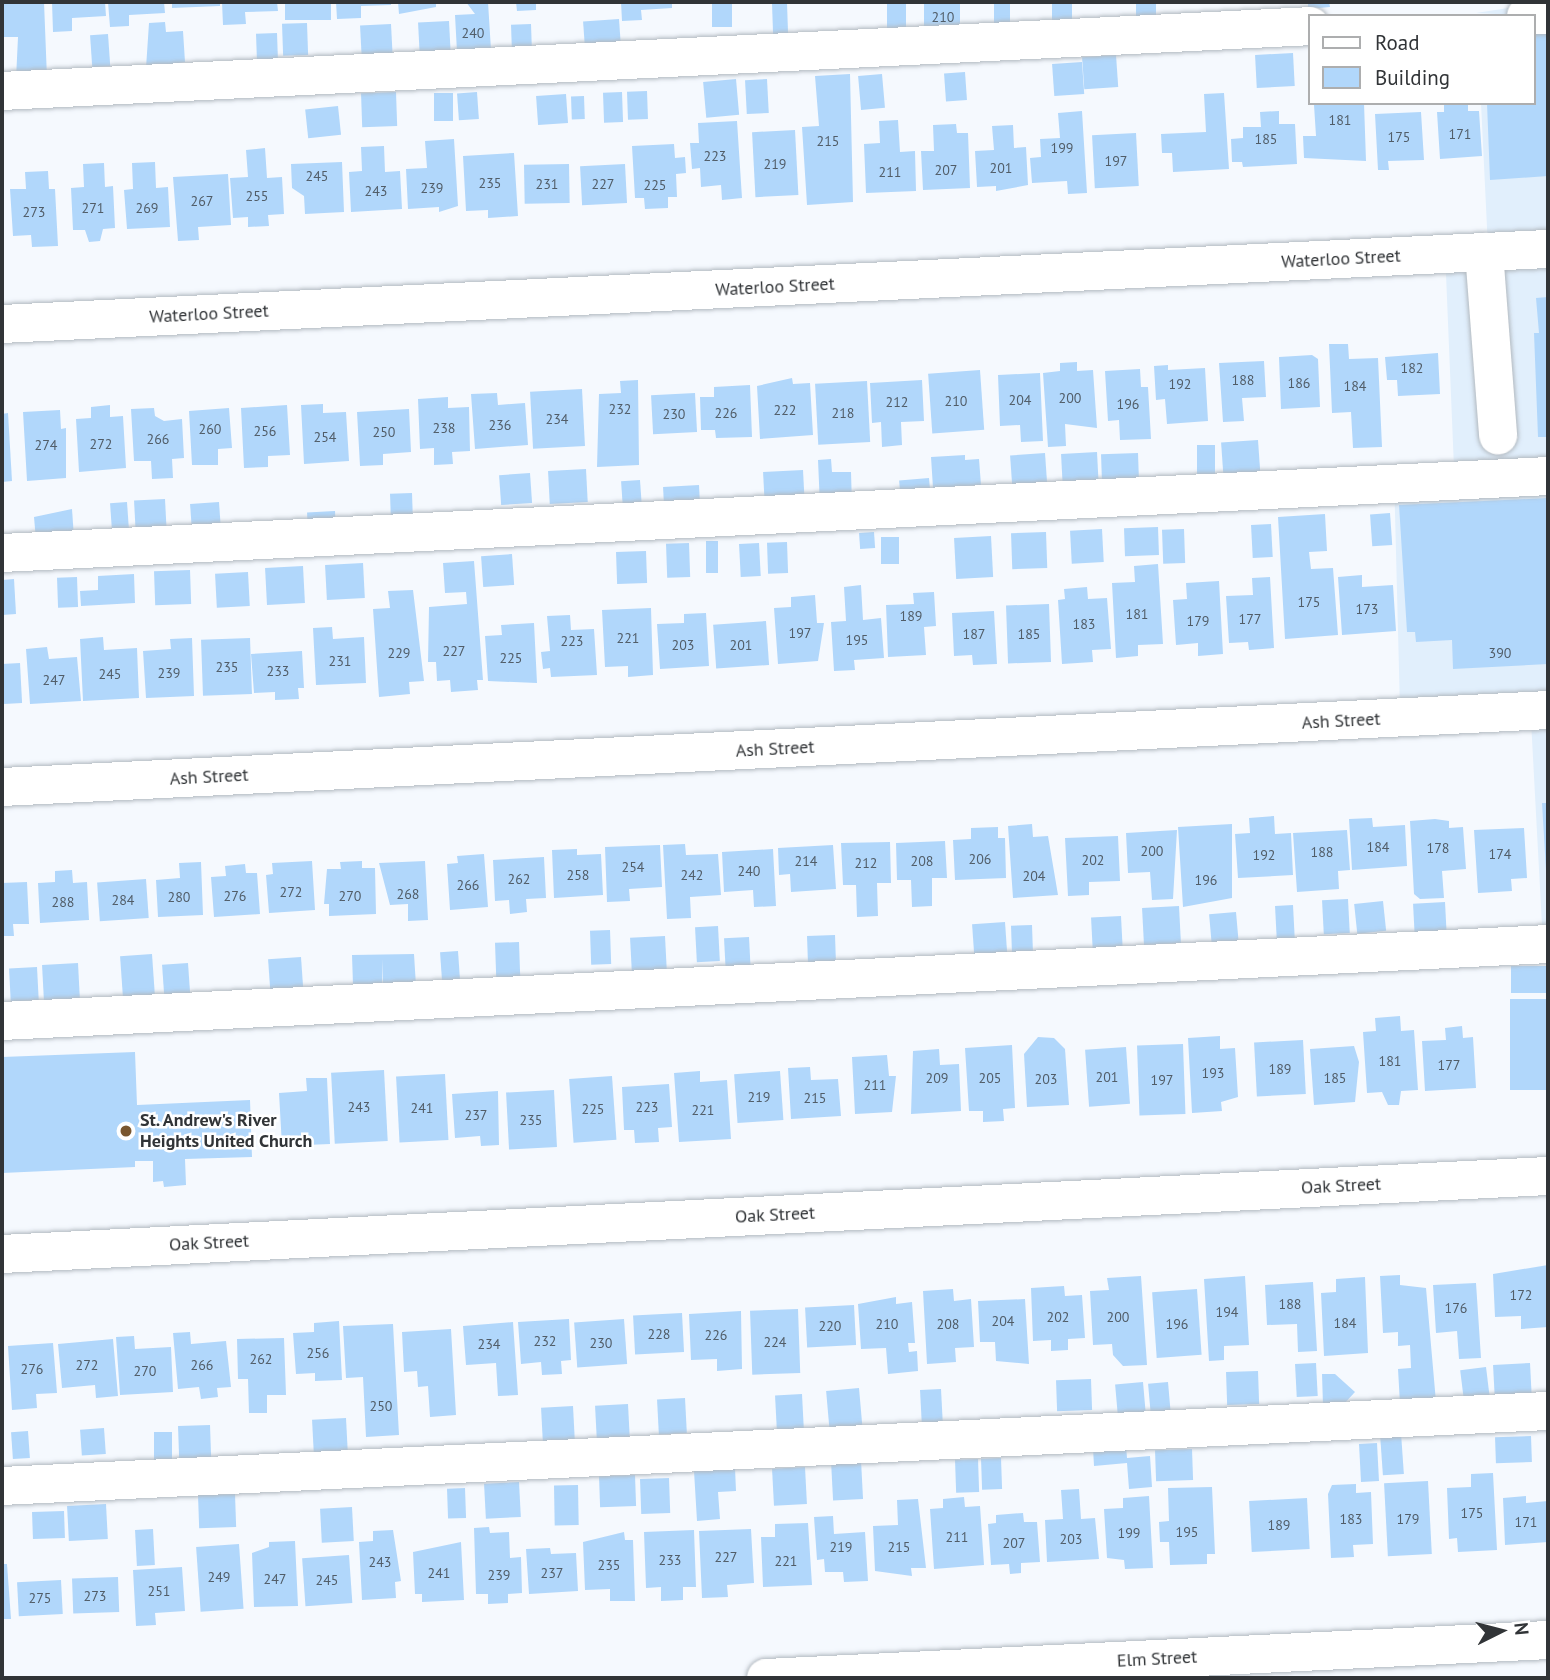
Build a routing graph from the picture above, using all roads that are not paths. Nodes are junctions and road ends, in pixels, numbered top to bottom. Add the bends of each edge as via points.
1 (1308, 26) edge
2 (2, 91) edge
3 (1548, 249) edge
4 (1484, 252) junction
5 (2, 324) edge
6 (1498, 435) dead end
7 (1548, 477) edge
8 (2, 553) edge
9 (1548, 710) edge
10 (2, 787) edge
11 (1548, 944) edge
12 (2, 1020) edge
13 (1548, 1176) edge
14 (2, 1254) edge
15 (1548, 1411) edge
16 (2, 1486) edge
17 (1548, 1640) edge
18 (766, 1678) edge

1 - 2 street
3 - 4 street, Waterloo Street
4 - 5 street, Waterloo Street
4 - 6 street
7 - 8 street
9 - 10 street, Ash Street
11 - 12 street
13 - 14 street, Oak Street
15 - 16 street
17 - 18 street, Elm Street

